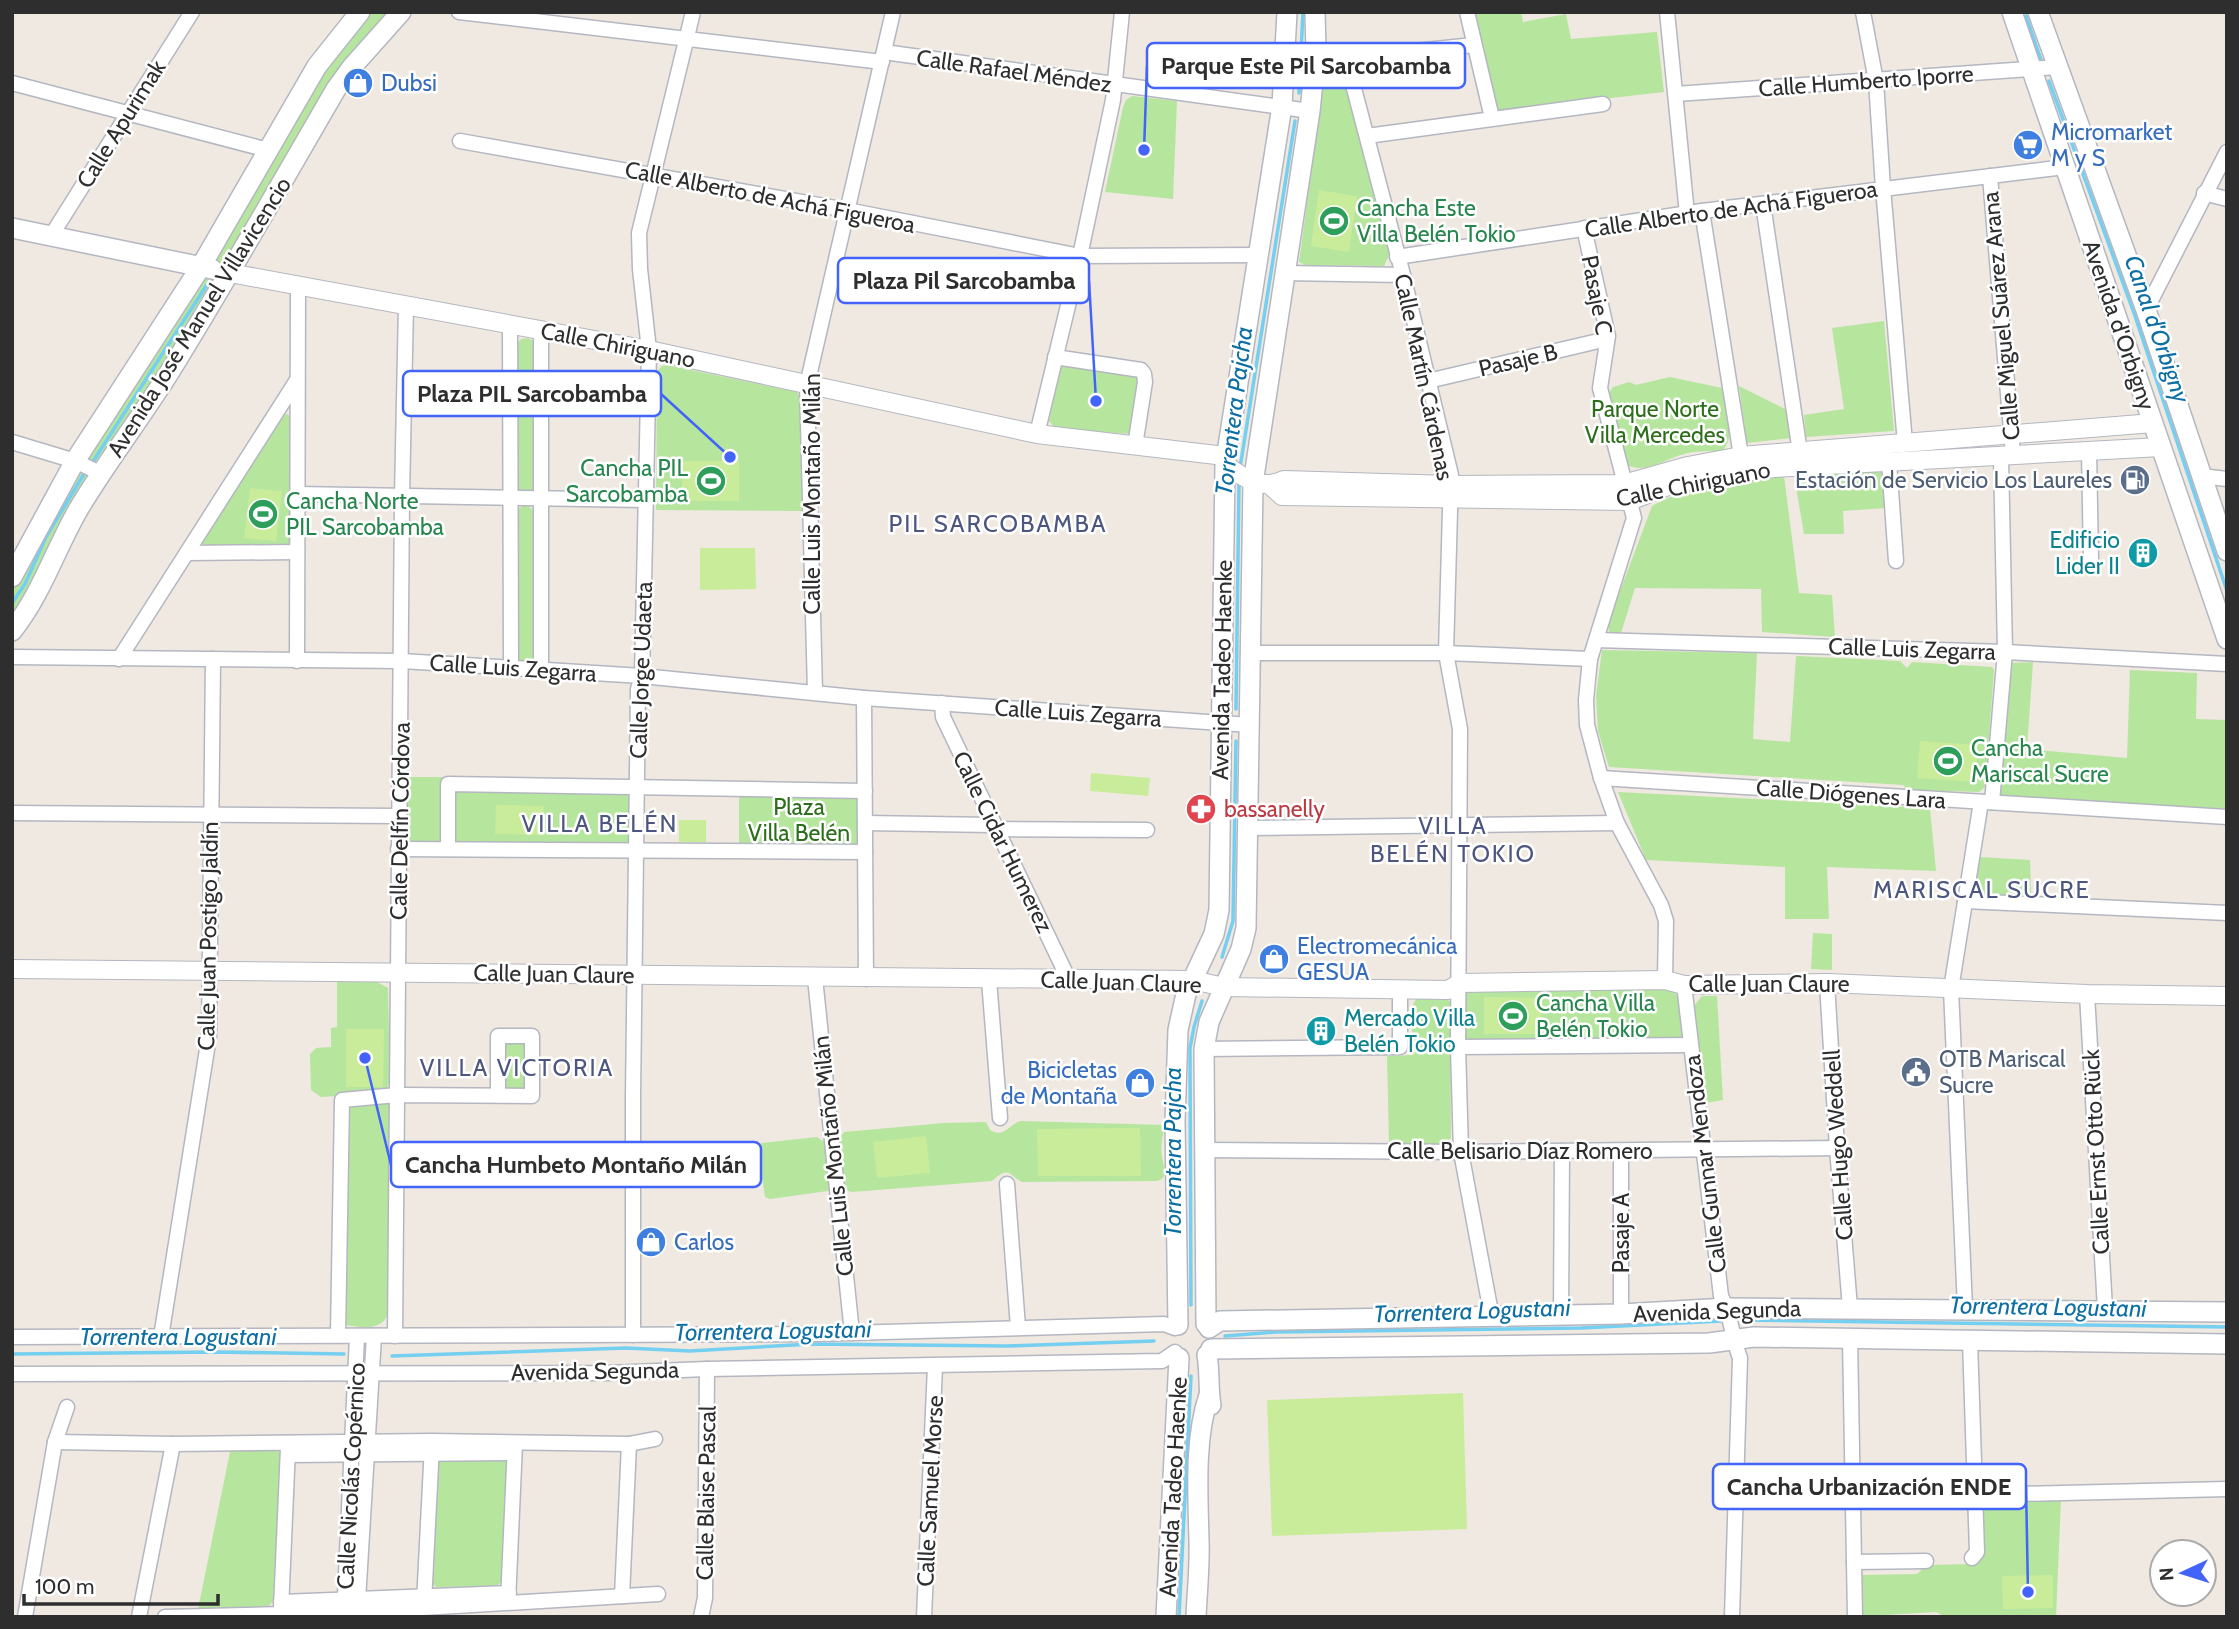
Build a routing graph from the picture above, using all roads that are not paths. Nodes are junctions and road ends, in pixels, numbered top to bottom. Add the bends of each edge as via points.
1 (192, 12) edge
2 (360, 12) edge
3 (401, 12) edge
4 (459, 12) edge
5 (693, 12) edge
6 (893, 12) edge
7 (1122, 12) edge
8 (1287, 12) edge
9 (1315, 12) edge
10 (1467, 12) edge
11 (1667, 12) edge
12 (1863, 12) edge
13 (2012, 12) edge
14 (2038, 12) edge
15 (687, 38) junction
16 (1474, 45) junction
17 (1316, 52) junction
18 (883, 57) junction
19 (1346, 58) junction
20 (2057, 67) junction
21 (2031, 70) junction
22 (1876, 81) junction
23 (12, 83) edge
24 (1115, 86) junction
25 (1676, 94) junction
26 (1603, 104) dead end
27 (1285, 106) junction
28 (1307, 110) junction
29 (127, 113) junction
30 (1492, 118) junction
31 (1367, 136) junction
32 (460, 141) dead end
33 (268, 150) junction
34 (2227, 152) edge
35 (2065, 167) junction
36 (653, 175) junction
37 (1990, 176) junction
38 (1883, 188) junction
39 (2204, 193) junction
40 (2227, 199) edge
41 (1763, 204) junction
42 (847, 210) junction
43 (1702, 211) junction
44 (1687, 214) junction
45 (12, 228) edge
46 (1584, 228) junction
47 (51, 236) junction
48 (1257, 255) junction
49 (1080, 256) junction
50 (1397, 257) junction
51 (200, 268) junction
52 (230, 273) junction
53 (1284, 274) junction
54 (1402, 275) junction
55 (299, 287) junction
56 (406, 305) junction
57 (2146, 310) junction
58 (510, 324) junction
59 (541, 330) junction
60 (1607, 339) junction
61 (649, 351) junction
62 (1055, 357) junction
63 (298, 379) junction
64 (1428, 381) junction
65 (807, 385) junction
66 (2153, 423) junction
67 (1037, 434) junction
68 (2011, 435) junction
69 (12, 442) edge
70 (1905, 443) junction
71 (1135, 446) junction
72 (2161, 447) junction
73 (2089, 451) junction
74 (1741, 456) junction
75 (2007, 456) junction
76 (1801, 458) junction
77 (75, 461) junction
78 (1889, 462) junction
79 (1242, 473) junction
80 (102, 474) junction
81 (2201, 476) junction
82 (2227, 479) edge
83 (1449, 492) junction
84 (1627, 493) junction
85 (297, 494) junction
86 (402, 496) junction
87 (511, 498) junction
88 (541, 498) junction
89 (645, 500) junction
90 (2227, 551) edge
91 (297, 552) junction
92 (187, 553) junction
93 (2091, 560) dead end
94 (1896, 561) dead end
95 (12, 577) edge
96 (12, 631) edge
97 (2227, 639) edge
98 (1596, 640) junction
99 (2005, 652) junction
100 (1250, 653) junction
101 (1446, 653) junction
102 (12, 657) edge
103 (119, 659) junction
104 (214, 659) junction
105 (1590, 659) junction
106 (297, 661) junction
107 (402, 661) junction
108 (2227, 664) edge
109 (511, 668) junction
110 (541, 670) junction
111 (642, 676) junction
112 (815, 692) junction
113 (864, 698) junction
114 (942, 703) junction
115 (1222, 724) junction
116 (1250, 725) junction
117 (1601, 778) junction
118 (637, 787) junction
119 (865, 791) junction
120 (1987, 802) junction
121 (12, 813) edge
122 (211, 814) junction
123 (399, 816) junction
124 (2227, 817) edge
125 (865, 823) junction
126 (1617, 823) junction
127 (1461, 825) junction
128 (994, 827) junction
129 (1248, 828) junction
130 (1147, 830) dead end
131 (398, 849) junction
132 (448, 849) junction
133 (636, 850) junction
134 (865, 852) junction
135 (1965, 901) junction
136 (2227, 913) edge
137 (12, 969) edge
138 (209, 971) junction
139 (398, 972) junction
140 (635, 975) junction
141 (815, 978) junction
142 (866, 979) junction
143 (989, 980) junction
144 (1069, 980) junction
145 (1192, 980) junction
146 (1665, 981) junction
147 (1827, 982) junction
148 (1460, 983) junction
149 (1685, 985) junction
150 (1224, 987) junction
151 (1400, 989) junction
152 (1951, 989) junction
153 (2087, 994) junction
154 (2227, 996) edge
155 (1691, 1045) junction
156 (1458, 1048) junction
157 (1203, 1049) junction
158 (397, 1096) junction
159 (498, 1096) junction
160 (1000, 1118) dead end
161 (1837, 1148) junction
162 (1203, 1150) junction
163 (1705, 1150) junction
164 (1562, 1151) junction
165 (1621, 1151) junction
166 (1461, 1152) junction
167 (1007, 1184) dead end
168 (1727, 1308) junction
169 (1850, 1308) junction
170 (1965, 1308) junction
171 (2105, 1309) junction
172 (2227, 1312) edge
173 (1620, 1314) junction
174 (1561, 1315) junction
175 (1492, 1318) junction
176 (1176, 1326) junction
177 (1208, 1326) junction
178 (1018, 1327) junction
179 (852, 1333) junction
180 (338, 1335) junction
181 (633, 1335) junction
182 (357, 1336) junction
183 (374, 1336) junction
184 (395, 1336) junction
185 (12, 1337) edge
186 (162, 1337) junction
187 (1850, 1338) junction
188 (1734, 1341) junction
189 (1970, 1341) junction
190 (2227, 1345) edge
191 (1209, 1352) junction
192 (1177, 1355) junction
193 (936, 1366) junction
194 (707, 1369) junction
195 (356, 1372) junction
196 (372, 1373) junction
197 (12, 1374) edge
198 (67, 1407) dead end
199 (655, 1438) dead end
200 (55, 1442) junction
201 (173, 1444) junction
202 (629, 1444) junction
203 (360, 1447) junction
204 (432, 1447) junction
205 (288, 1448) junction
206 (514, 1448) junction
207 (2227, 1489) edge
208 (1975, 1495) junction
209 (1972, 1558) dead end
210 (1926, 1561) dead end
211 (1854, 1562) junction
212 (658, 1594) dead end
213 (622, 1596) junction
214 (509, 1598) junction
215 (424, 1602) junction
216 (281, 1608) junction
217 (351, 1609) edge
218 (25, 1617) edge
219 (139, 1617) edge
220 (165, 1617) edge
221 (701, 1617) edge
222 (924, 1617) edge
223 (1166, 1617) edge
224 (1195, 1617) edge
225 (1732, 1617) edge
226 (1855, 1617) edge

1 - 29 street, Calle Apurimak
2 - 33 main road, Avenida José Manuel Villavicencio via 317,65
3 - 52 main road, Avenida José Manuel Villavicencio via 336,89
4 - 15 street, Calle Rafael Méndez
5 - 15 street, Calle Jorge Udaeta
6 - 18 street, Calle Luis Montaño Milán
7 - 24 street
8 - 27 main road, Avenida Tadeo Haenke
9 - 17 main road, Avenida Tadeo Haenke
10 - 16 street
11 - 25 street
12 - 22 street
13 - 21 main road, Avenida d'Orbigny
14 - 20 main road, Avenida d'Orbigny
15 - 18 street, Calle Rafael Méndez
15 - 36 street, Calle Jorge Udaeta
16 - 19 street
16 - 30 street
17 - 19 street
17 - 28 main road, Avenida Tadeo Haenke
18 - 24 street, Calle Rafael Méndez
18 - 42 street, Calle Luis Montaño Milán
19 - 31 street, Calle Martín Cárdenas
20 - 21 street, Calle Humberto Iporre
20 - 57 main road, Avenida d'Orbigny
21 - 22 street, Calle Humberto Iporre
21 - 35 main road, Avenida d'Orbigny
22 - 25 street, Calle Humberto Iporre
22 - 38 street
23 - 29 street
24 - 27 street, Calle Rafael Méndez
24 - 49 street
25 - 44 street
26 - 30 street
27 - 28 street, Calle Rafael Méndez
27 - 48 main road, Avenida Tadeo Haenke
28 - 53 main road, Avenida Tadeo Haenke
29 - 33 street
29 - 47 street, Calle Apurimak
30 - 31 street
31 - 50 street, Calle Martín Cárdenas
32 - 36 street, Calle Alberto de Achá Figueroa
33 - 51 main road, Avenida José Manuel Villavicencio
34 - 39 street
35 - 37 street, Calle Alberto de Achá Figueroa
35 - 66 main road, Avenida d'Orbigny
36 - 42 street, Calle Alberto de Achá Figueroa
36 - 61 street, Calle Jorge Udaeta via 639,233
37 - 38 street, Calle Alberto de Achá Figueroa
37 - 68 street, Calle Miguel Suárez Arana
38 - 41 street, Calle Alberto de Achá Figueroa
38 - 70 street
39 - 40 street
39 - 57 street
41 - 43 street, Calle Alberto de Achá Figueroa
41 - 76 street
42 - 49 street, Calle Alberto de Achá Figueroa
42 - 65 street, Calle Luis Montaño Milán
43 - 44 street, Calle Alberto de Achá Figueroa
43 - 74 street
44 - 46 street, Calle Alberto de Achá Figueroa
45 - 47 main road, Calle Chiriguano
46 - 50 street, Calle Alberto de Achá Figueroa
46 - 60 street, Pasaje C
47 - 51 main road, Calle Chiriguano
48 - 49 street, Calle Alberto de Achá Figueroa
48 - 79 main road, Avenida Tadeo Haenke
49 - 62 street
50 - 54 street, Calle Martín Cárdenas
51 - 52 main road, Calle Chiriguano
51 - 77 main road, Avenida José Manuel Villavicencio
52 - 55 street, Calle Chiriguano
52 - 80 main road, Avenida José Manuel Villavicencio
53 - 54 street
53 - 79 main road, Avenida Tadeo Haenke
54 - 64 street, Calle Martín Cárdenas
55 - 56 street, Calle Chiriguano
55 - 63 street
56 - 58 street, Calle Chiriguano
56 - 86 street, Calle Delfín Córdova
57 - 81 main road, Avenida d'Orbigny
58 - 59 street, Calle Chiriguano
58 - 87 street
59 - 61 street, Calle Chiriguano
59 - 88 street
60 - 64 street, Pasaje B
60 - 84 street, Pasaje C via 1600,388
61 - 65 street, Calle Chiriguano
61 - 89 street, Calle Jorge Udaeta
62 - 67 street
62 - 71 street via 1141,370 1145,382
63 - 85 street
63 - 92 street
64 - 83 street, Calle Martín Cárdenas via 1451,475
65 - 67 street, Calle Chiriguano
65 - 112 street, Calle Luis Montaño Milán
66 - 68 street, Calle Chiriguano
66 - 72 main road, Avenida d'Orbigny
67 - 71 street, Calle Chiriguano
68 - 70 street, Calle Chiriguano
68 - 75 street, Calle Miguel Suárez Arana
69 - 77 street
70 - 76 street, Calle Chiriguano
71 - 79 street, Calle Chiriguano
72 - 73 street, Calle Chiriguano
72 - 97 main road, Avenida d'Orbigny
73 - 75 street, Calle Chiriguano
73 - 93 street
74 - 76 street, Calle Chiriguano
74 - 84 street, Calle Chiriguano via 1688,466
75 - 78 street, Calle Chiriguano
75 - 99 street, Calle Miguel Suárez Arana
76 - 78 street, Calle Chiriguano
76 - 84 street, Calle Chiriguano via 1774,468
77 - 80 street
77 - 95 main road, Avenida José Manuel Villavicencio
78 - 94 street
79 - 83 street, Calle Chiriguano via 1282,496
79 - 100 main road, Avenida Tadeo Haenke
79 - 115 main road, Avenida Tadeo Haenke
80 - 96 main road, Avenida José Manuel Villavicencio
81 - 82 street
81 - 90 main road, Avenida d'Orbigny
83 - 84 street, Calle Chiriguano
83 - 101 street, Calle Martín Cárdenas
84 - 98 street via 1634,518
85 - 86 street
85 - 91 street
86 - 87 street
86 - 107 street, Calle Delfín Córdova
87 - 88 street
87 - 109 street
88 - 89 street
88 - 110 street
89 - 111 street, Calle Jorge Udaeta
91 - 92 street
91 - 106 street
92 - 103 street
98 - 99 street, Calle Luis Zegarra
98 - 105 street
99 - 108 street, Calle Luis Zegarra
99 - 120 street, Calle Miguel Suárez Arana
100 - 101 street
100 - 116 main road, Avenida Tadeo Haenke
101 - 105 street
101 - 127 street, Calle Martín Cárdenas via 1460,729
102 - 103 street, Calle Luis Zegarra
103 - 104 street, Calle Luis Zegarra
104 - 106 street, Calle Luis Zegarra
104 - 122 street, Calle Juan Postigo Jaldín
105 - 117 street via 1587,725
106 - 107 street, Calle Luis Zegarra
107 - 109 street, Calle Luis Zegarra
107 - 123 street, Calle Delfín Córdova
109 - 110 street, Calle Luis Zegarra
110 - 111 street, Calle Luis Zegarra
111 - 112 street, Calle Luis Zegarra
111 - 118 street, Calle Jorge Udaeta
112 - 113 street, Calle Luis Zegarra
113 - 114 street, Calle Luis Zegarra
113 - 119 street
114 - 115 street, Calle Luis Zegarra
114 - 128 street, Calle Cidar Humerez via 943,717
115 - 116 street, Calle Luis Zegarra
115 - 145 main road, Avenida Tadeo Haenke via 1217,921
116 - 129 main road, Avenida Tadeo Haenke
117 - 120 street, Calle Diógenes Lara
117 - 126 street
118 - 119 street
118 - 132 street via 448,784
118 - 133 street, Calle Jorge Udaeta
119 - 125 street
120 - 124 street, Calle Diógenes Lara
120 - 135 street, Calle Miguel Suárez Arana
121 - 122 street
122 - 123 street
122 - 138 street, Calle Juan Postigo Jaldín
123 - 131 street, Calle Delfín Córdova
125 - 128 street
125 - 134 street
126 - 127 street
126 - 146 street via 1666,920
127 - 129 street
127 - 148 street, Calle Martín Cárdenas
128 - 130 street
128 - 144 street, Calle Cidar Humerez
129 - 150 main road, Avenida Tadeo Haenke via 1246,928
131 - 132 street
131 - 139 street, Calle Delfín Córdova
132 - 133 street
133 - 134 street
133 - 140 street, Calle Jorge Udaeta
134 - 142 street
135 - 136 street
135 - 152 street, Calle Miguel Suárez Arana
137 - 138 street, Calle Juan Claure
138 - 139 street, Calle Juan Claure
138 - 186 street, Calle Juan Postigo Jaldín via 209,1037
139 - 140 street, Calle Juan Claure
139 - 158 street, Calle Delfín Córdova
140 - 141 street, Calle Juan Claure
140 - 181 street, Calle Jorge Udaeta
141 - 142 street, Calle Juan Claure
141 - 179 street, Calle Luis Montaño Milán
142 - 143 street, Calle Juan Claure
143 - 144 street, Calle Juan Claure
143 - 160 street
144 - 145 street, Calle Juan Claure
145 - 150 street, Calle Juan Claure
145 - 176 main road, Avenida Tadeo Haenke via 1178,1030 1176,1057
146 - 148 street, Calle Juan Claure
146 - 149 street, Calle Juan Claure
147 - 149 street, Calle Juan Claure
147 - 152 street, Calle Juan Claure
147 - 161 street, Calle Hugo Weddell
148 - 151 street, Calle Juan Claure via 1448,990
148 - 156 street, Calle Martín Cárdenas
149 - 155 street, Calle Gunnar Mendoza
150 - 151 street, Calle Juan Claure
150 - 157 main road, Avenida Tadeo Haenke
151 - 157 street via 1400,1047
152 - 153 street, Calle Juan Claure
152 - 170 street, Calle Miguel Suárez Arana
153 - 154 street, Calle Juan Claure
153 - 171 street, Calle Ernst Otto Rück
155 - 156 street
155 - 163 street, Calle Gunnar Mendoza
156 - 166 street, Calle Martín Cárdenas
157 - 162 main road, Avenida Tadeo Haenke
158 - 159 street
158 - 180 street via 342,1100
158 - 184 street, Calle Delfín Córdova
159 - 159 street via 532,1096 532,1036 498,1037
161 - 163 street, Calle Belisario Díaz Romero
161 - 169 street, Calle Hugo Weddell
162 - 166 street, Calle Belisario Díaz Romero
162 - 177 main road, Avenida Tadeo Haenke
163 - 165 street, Calle Belisario Díaz Romero
163 - 168 street, Calle Gunnar Mendoza via 1721,1296
164 - 165 street, Calle Belisario Díaz Romero
164 - 166 street, Calle Belisario Díaz Romero
164 - 174 street
165 - 173 street, Pasaje A
166 - 175 street, Calle Martín Cárdenas
167 - 178 street
168 - 169 main road, Avenida Segunda
168 - 173 main road, Avenida Segunda
168 - 188 street, Calle Gunnar Mendoza
169 - 170 main road, Avenida Segunda
170 - 171 main road, Avenida Segunda
171 - 172 main road, Avenida Segunda
173 - 174 main road, Avenida Segunda
174 - 175 main road, Avenida Segunda
175 - 177 main road, Avenida Segunda via 1220,1321
176 - 177 main road via 1191,1319
176 - 178 street, Avenida Segunda
176 - 192 main road via 1171,1340
177 - 191 main road via 1213,1339
178 - 179 street, Avenida Segunda
179 - 181 street, Avenida Segunda
180 - 182 street, Avenida Segunda
180 - 186 street, Avenida Segunda
181 - 184 street, Avenida Segunda
182 - 183 street, Avenida Segunda
182 - 195 street, Calle Nicolás Copérnico
183 - 184 street, Avenida Segunda
183 - 196 street, Calle Nicolás Copérnico
185 - 186 street, Avenida Segunda
187 - 188 main road, Avenida Segunda
187 - 189 main road, Avenida Segunda
187 - 211 street
188 - 191 main road, Avenida Segunda
188 - 225 street, Calle Gunnar Mendoza via 1740,1358
189 - 190 main road, Avenida Segunda
189 - 208 street
191 - 192 main road via 1192,1361
191 - 224 main road, Avenida Tadeo Haenke via 1212,1409
192 - 193 street, Avenida Segunda via 1162,1361
192 - 223 main road, Avenida Tadeo Haenke
193 - 194 street, Avenida Segunda
193 - 222 street, Calle Samuel Morse
194 - 196 street, Avenida Segunda
194 - 221 street, Calle Blaise Pascal via 705,1598
195 - 196 street, Avenida Segunda
195 - 197 street, Avenida Segunda
195 - 203 street, Calle Nicolás Copérnico
196 - 203 street, Calle Nicolás Copérnico
198 - 200 street
199 - 202 street
200 - 201 street
200 - 218 street
201 - 205 street
201 - 219 street
202 - 206 street
202 - 213 street
203 - 204 street
203 - 205 street
203 - 217 street, Calle Nicolás Copérnico
204 - 206 street
204 - 215 street
205 - 216 street
206 - 214 street
207 - 208 street
208 - 209 street via 1977,1552
210 - 211 street
211 - 226 street
212 - 213 street
213 - 214 street
214 - 215 street
215 - 217 street
216 - 217 street
216 - 220 street

